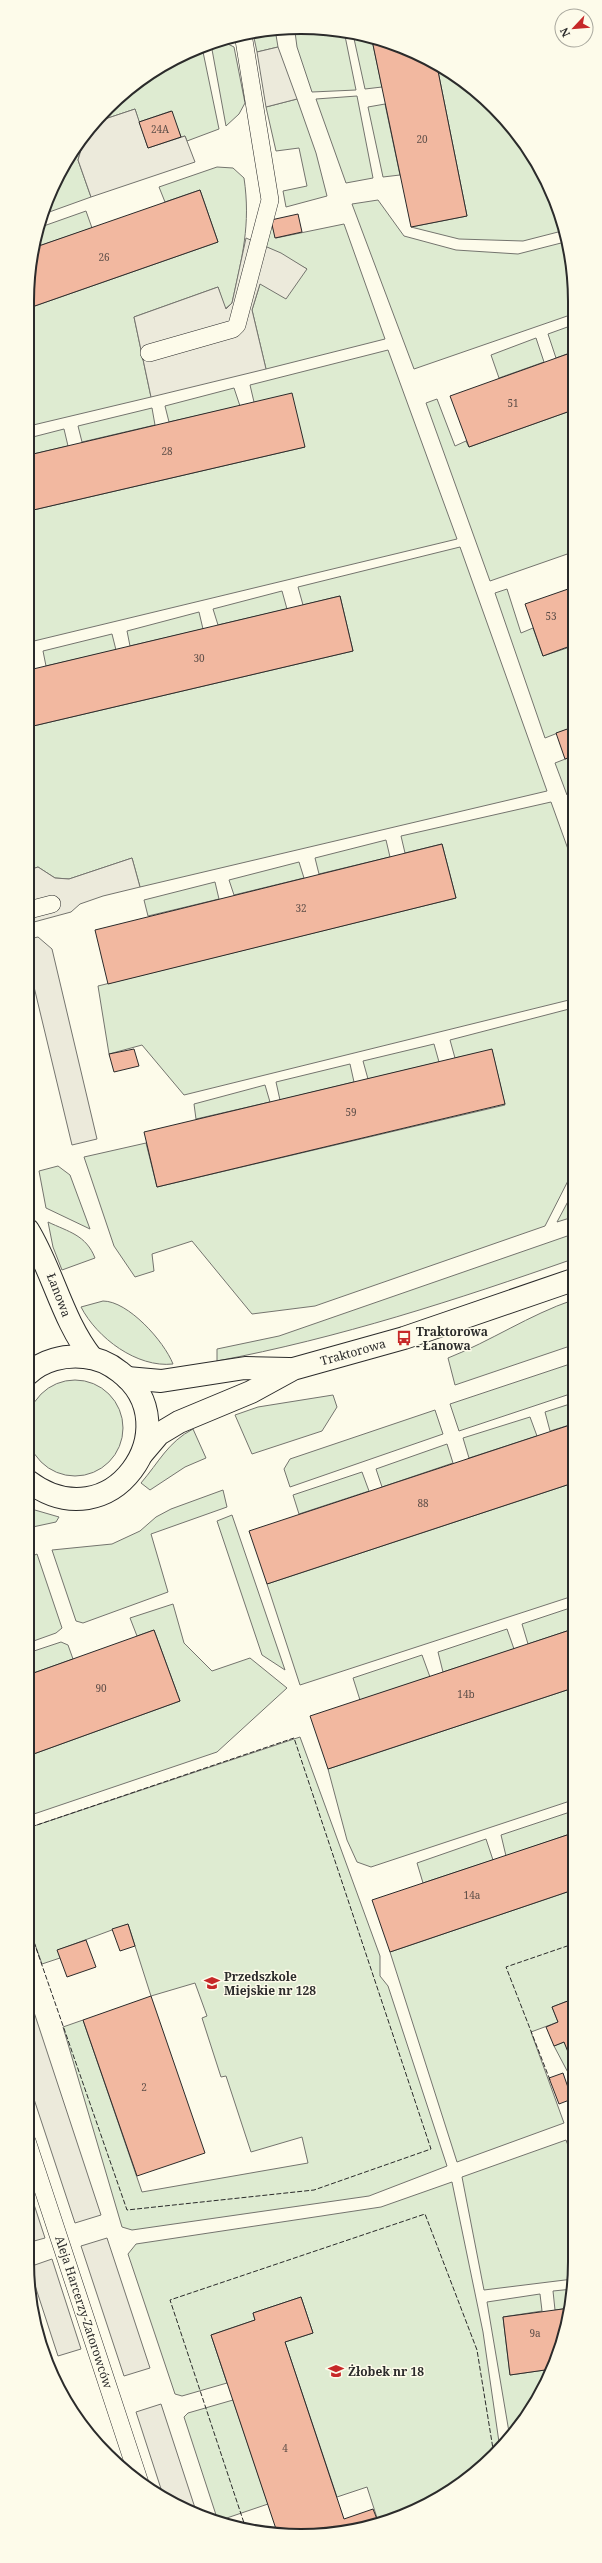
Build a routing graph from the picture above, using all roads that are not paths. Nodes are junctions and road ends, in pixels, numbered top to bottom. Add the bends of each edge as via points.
1 (244, 40) edge
2 (149, 353) dead end
3 (52, 904) dead end
4 (34, 909) edge
5 (34, 1241) edge
6 (568, 1282) edge
7 (92, 1358) junction
8 (293, 1369) junction
9 (34, 1370) edge
10 (127, 1378) junction
11 (142, 1454) junction
12 (34, 1487) edge
13 (34, 2162) edge
14 (137, 2473) edge

1 - 2 lane via 270,200 237,325 233,329
3 - 4 lane
5 - 7 main road, Łanowa via 51,1273 71,1325
6 - 8 main road, Traktorowa via 404,1338
7 - 9 main road via 72,1356 52,1360
7 - 10 main road via 111,1365
8 - 10 main road, Traktorowa via 245,1368 160,1381
8 - 11 main road, Traktorowa via 251,1392 179,1422 159,1434
10 - 11 main road via 139,1395 146,1414 147,1434
11 - 12 main road via 132,1472 117,1486 99,1496 79,1500 58,1498
13 - 14 lane, Aleja Harcerzy-Zatorowców

